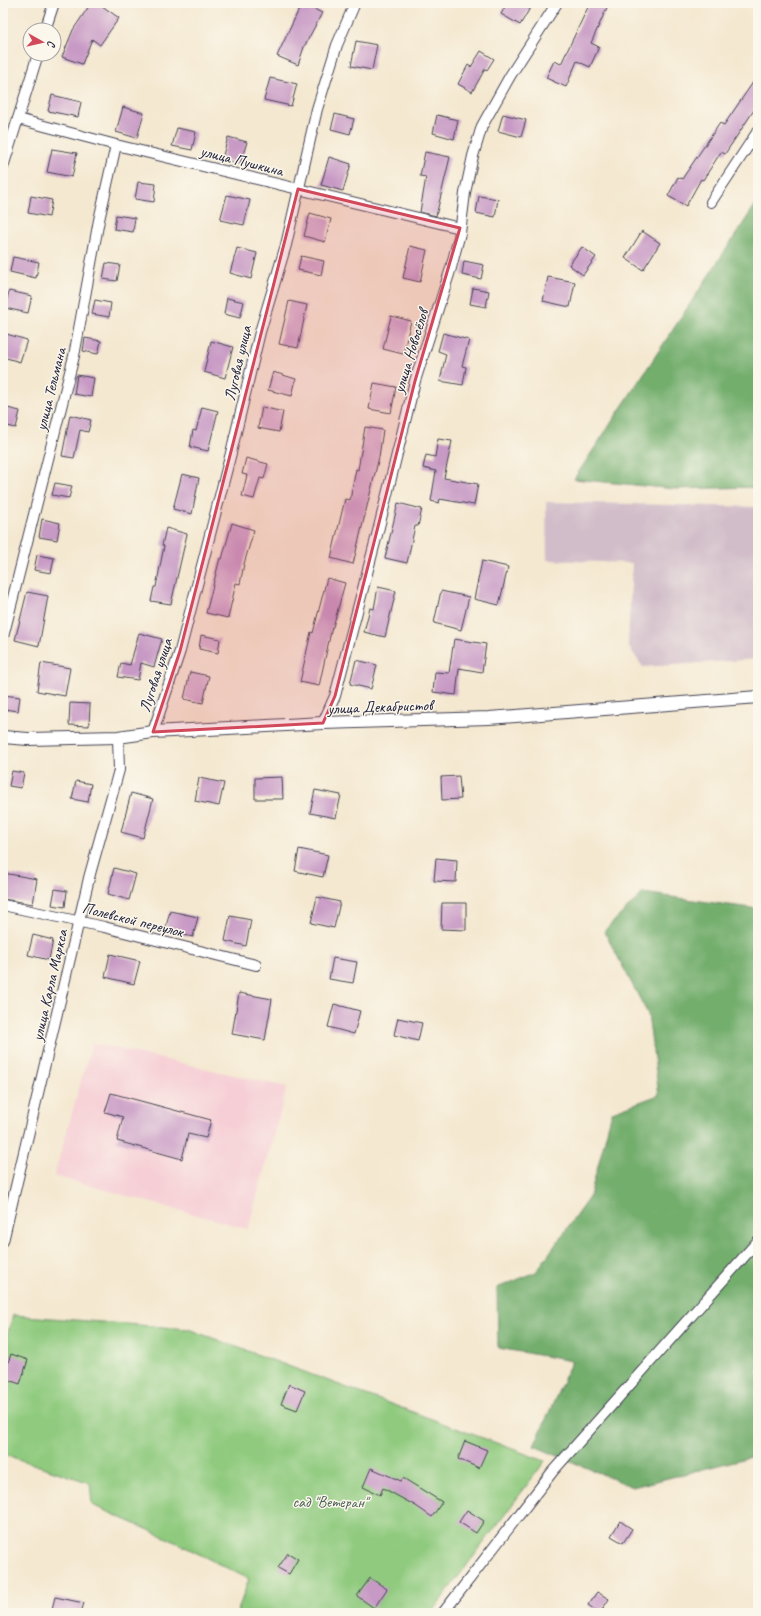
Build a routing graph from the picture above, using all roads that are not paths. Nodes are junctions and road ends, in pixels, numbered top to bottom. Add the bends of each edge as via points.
1 (54, 3) edge
2 (355, 3) edge
3 (558, 3) edge
4 (48, 22) edge
5 (36, 62) edge
6 (18, 119) junction
7 (758, 131) edge
8 (116, 145) junction
9 (3, 167) edge
10 (298, 189) junction
11 (711, 202) dead end
12 (460, 228) junction
13 (3, 637) edge
14 (758, 697) edge
15 (323, 723) junction
16 (153, 732) junction
17 (3, 737) edge
18 (118, 737) junction
19 (3, 904) edge
20 (80, 922) junction
21 (256, 965) dead end
22 (3, 1241) edge
23 (758, 1241) edge
24 (443, 1613) edge

1 - 4 street
2 - 10 street, Луговая улица via 337,45 317,108
3 - 12 street, улица Новосёлов via 510,76 482,126 465,193
5 - 6 street
6 - 8 street, улица Пушкина
6 - 9 street
7 - 11 street
8 - 10 street, улица Пушкина
8 - 13 street, улица Тельмана via 99,220 74,356
10 - 12 street, улица Пушкина
10 - 16 street, Луговая улица via 286,245 260,332 232,453 180,651
12 - 15 street, улица Новосёлов via 451,268 415,381 335,696
14 - 15 street, улица Декабристов via 489,718
15 - 16 street, улица Декабристов
16 - 18 street, улица Декабристов
17 - 18 street, улица Декабристов
18 - 20 street, улица Карла Маркса via 119,770 90,874
19 - 20 street, Полевской переулок
20 - 21 street, Полевской переулок
20 - 22 street, улица Карла Маркса
23 - 24 street via 553,1471

